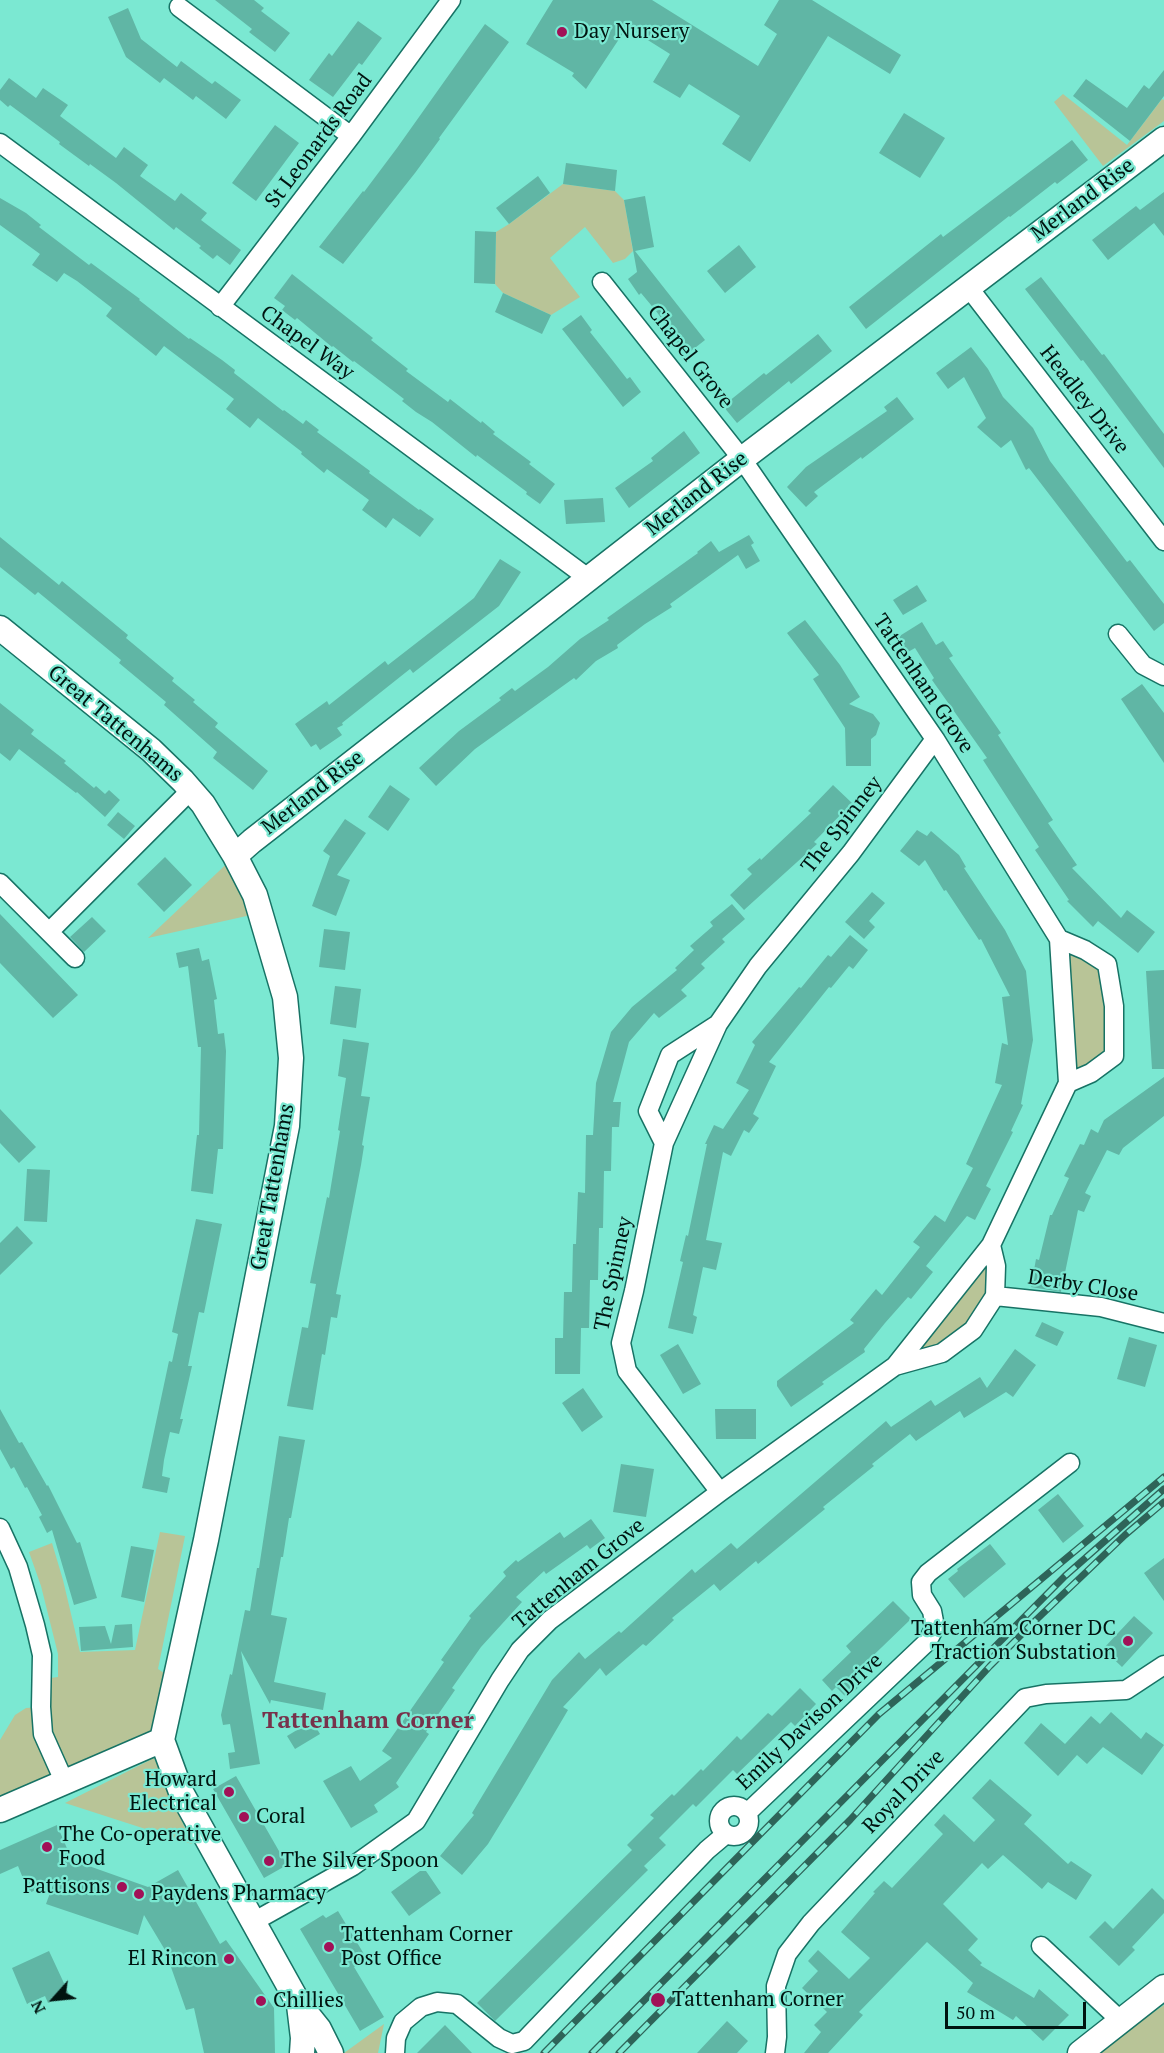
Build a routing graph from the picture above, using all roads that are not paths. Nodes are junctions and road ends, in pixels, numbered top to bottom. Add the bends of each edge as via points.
1 (451, 0) edge
2 (178, 7) dead end
3 (351, 136) junction
4 (1164, 139) edge
5 (0, 143) edge
6 (602, 282) dead end
7 (969, 288) junction
8 (220, 307) junction
9 (742, 459) junction
10 (1164, 541) edge
11 (588, 578) junction
12 (0, 628) edge
13 (1118, 634) dead end
14 (1164, 676) edge
15 (935, 740) junction
16 (190, 790) junction
17 (235, 856) junction
18 (0, 883) edge
19 (50, 932) junction
20 (1059, 939) junction
21 (75, 958) dead end
22 (718, 1024) junction
23 (1068, 1083) junction
24 (664, 1143) junction
25 (991, 1245) junction
26 (994, 1296) junction
27 (1164, 1323) edge
28 (895, 1366) junction
29 (1070, 1463) dead end
30 (720, 1492) junction
31 (0, 1528) edge
32 (1164, 1665) edge
33 (162, 1740) junction
34 (64, 1781) junction
35 (0, 1810) edge
36 (253, 1922) junction
37 (1041, 1946) dead end
38 (1164, 1987) edge
39 (299, 2004) junction
40 (1120, 2020) junction
41 (302, 2053) edge
42 (331, 2053) edge
43 (395, 2053) edge
44 (775, 2053) edge
45 (1080, 2053) edge

1 - 3 street, St Leonards Road
2 - 3 street
3 - 8 street, St Leonards Road
4 - 7 main road, Merland Rise
5 - 8 street, Chapel Way
6 - 9 street, Chapel Grove
7 - 9 main road, Merland Rise
7 - 10 street, Headley Drive
8 - 11 street, Chapel Way
9 - 11 main road, Merland Rise
9 - 15 street, Tattenham Grove
11 - 17 main road, Merland Rise
12 - 16 main road, Great Tattenhams via 151,750
13 - 14 street via 1143,665
15 - 20 street, Tattenham Grove
15 - 22 street, The Spinney via 851,853 758,966
16 - 17 main road, Great Tattenhams
16 - 19 street
17 - 33 main road, Great Tattenhams via 255,895 285,997 291,1058 286,1126 206,1540
18 - 19 street
19 - 21 street
20 - 23 street, Tattenham Grove
20 - 23 street via 1107,964 1114,1006 1114,1056 1091,1073
22 - 24 street, The Spinney
22 - 24 street, The Spinney via 670,1055 648,1111
23 - 25 street, Tattenham Grove
24 - 30 street, The Spinney via 621,1343 627,1371
25 - 26 street, Tattenham Grove via 996,1266
25 - 28 street, Tattenham Grove
26 - 27 street, Derby Close via 1101,1307
26 - 28 street, Tattenham Grove via 972,1330 942,1353
28 - 30 street, Tattenham Grove
29 - 43 street, Emily Davison Drive via 928,1572 921,1582 922,1595 932,1611 935,1627 927,1642 747,1813 734,1805 724,1808 718,1822 726,1834 524,2041 512,2044 457,2004 437,2002 421,2007 403,2022
30 - 36 street, Tattenham Grove via 550,1620 520,1650 416,1821 353,1866
31 - 34 street via 18,1567 35,1625 42,1655 43,1734
32 - 44 street, Royal Drive via 1126,1690 1025,1698 811,1923 787,1954 776,1986
33 - 34 main road
33 - 36 main road via 181,1792
34 - 35 main road
36 - 39 main road
37 - 40 street
38 - 40 main road
39 - 41 main road
39 - 42 main road via 319,2029
40 - 45 main road

